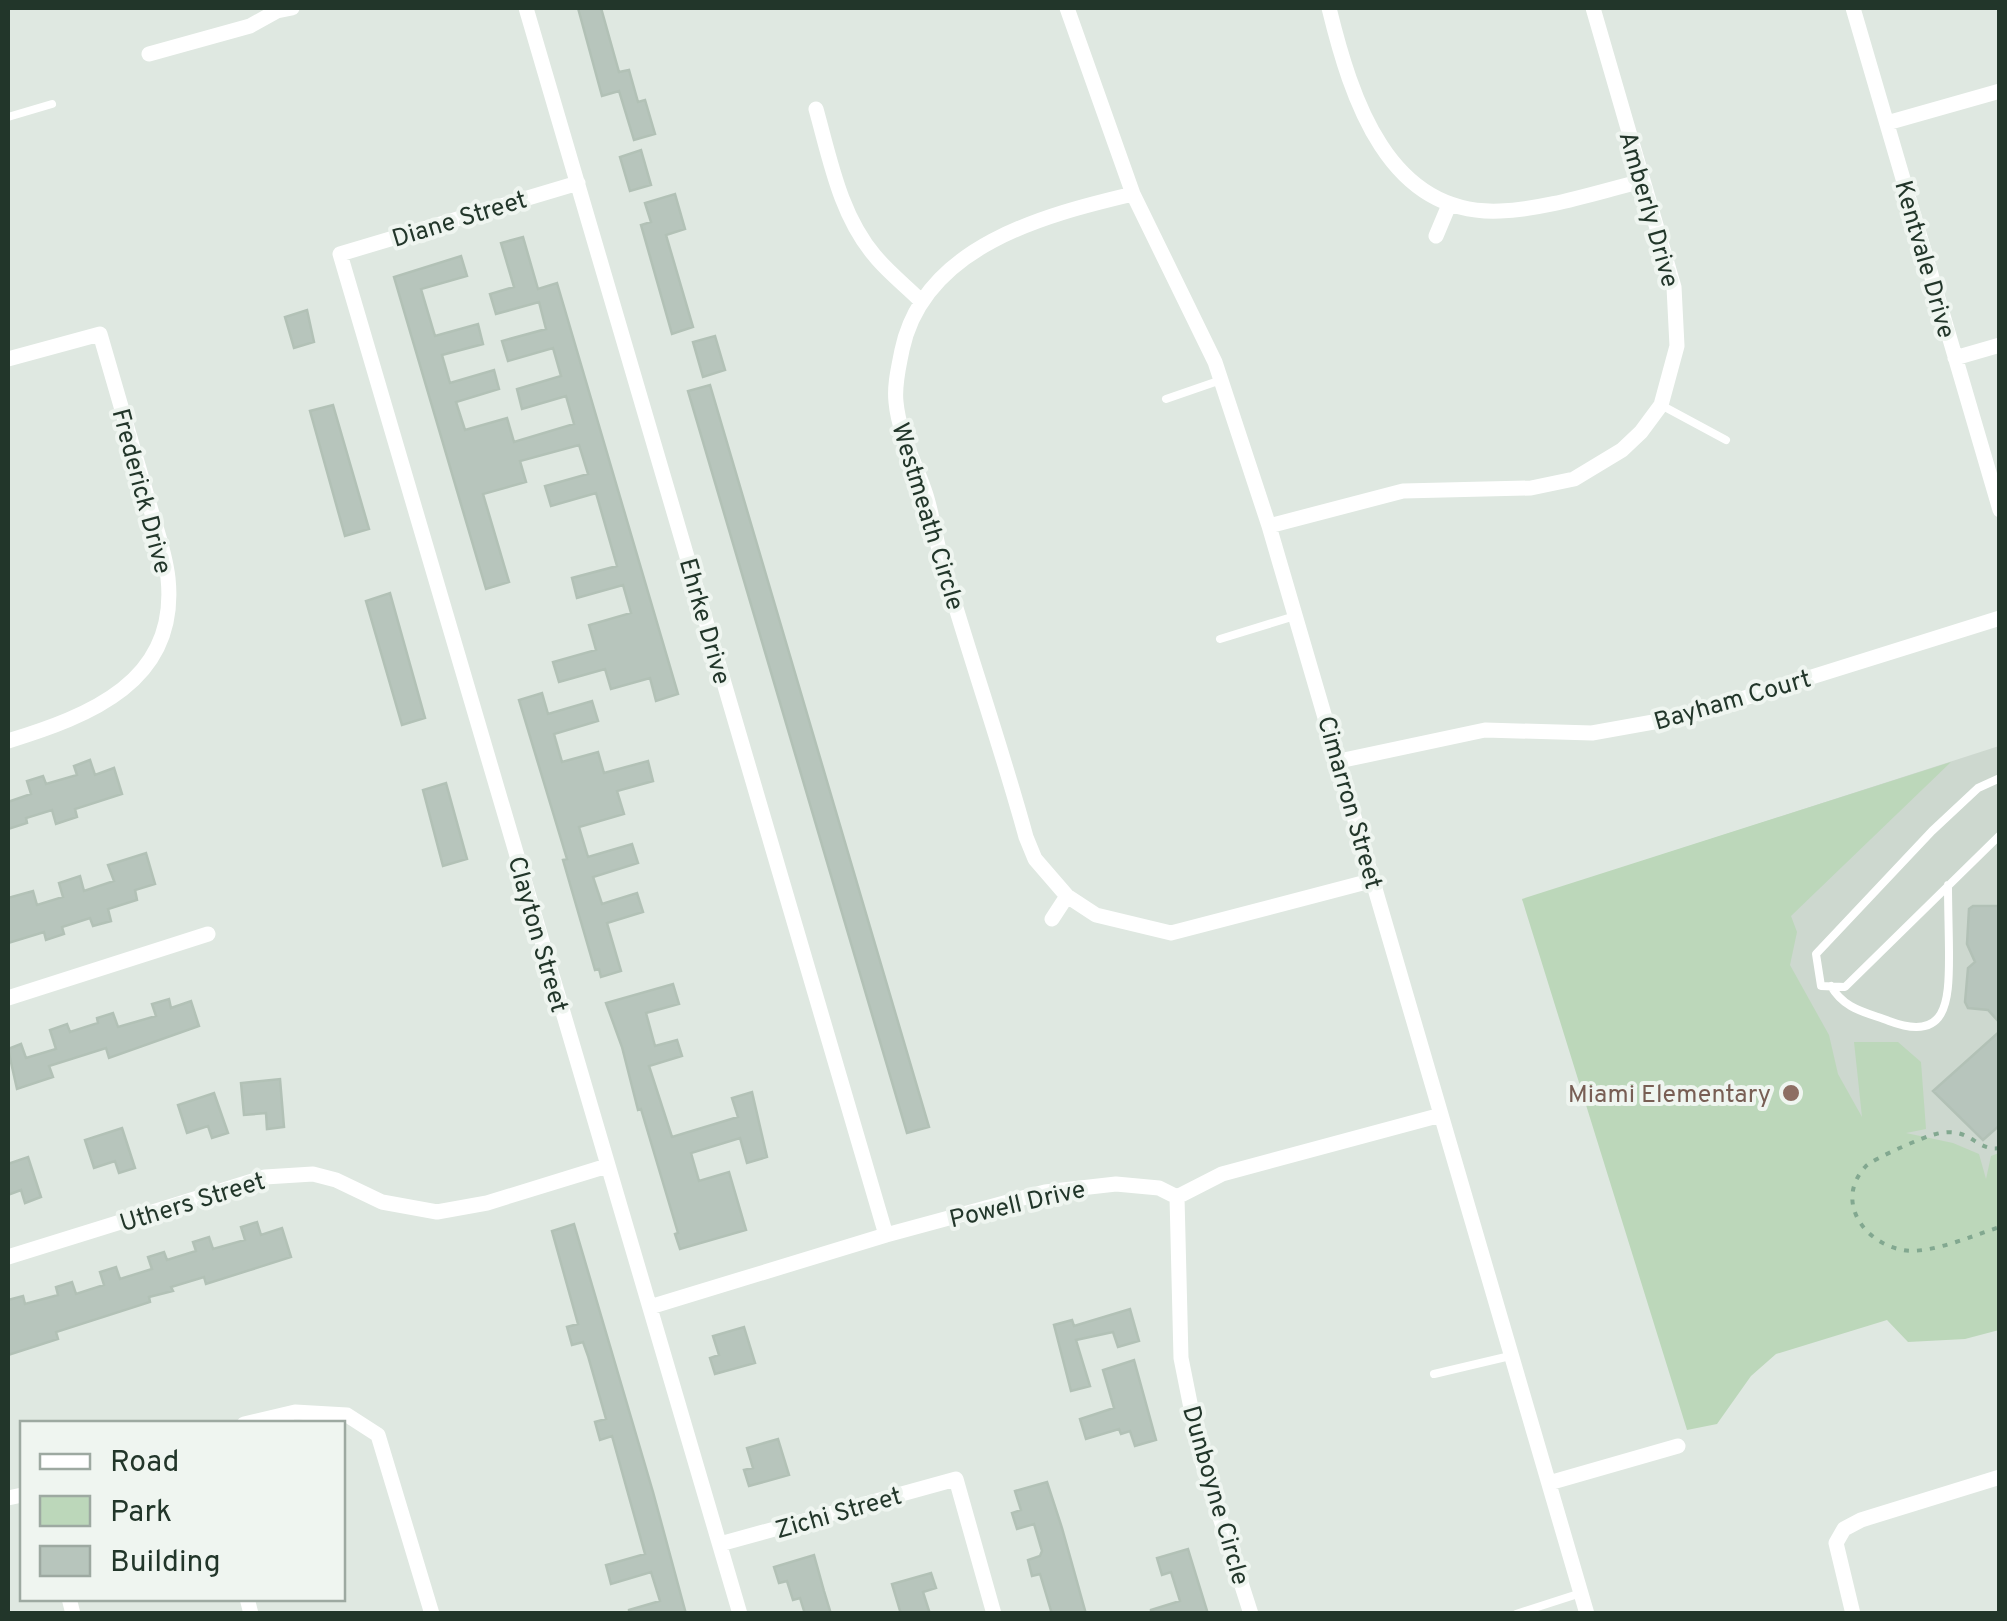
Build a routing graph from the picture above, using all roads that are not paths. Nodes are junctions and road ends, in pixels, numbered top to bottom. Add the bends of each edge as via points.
1 (526, 8) edge
2 (1067, 8) edge
3 (1329, 8) edge
4 (1593, 8) edge
5 (1852, 8) edge
6 (280, 9) edge
7 (149, 54) dead end
8 (2000, 91) edge
9 (52, 104) dead end
10 (816, 108) dead end
11 (8, 117) edge
12 (1886, 123) junction
13 (1644, 181) junction
14 (578, 183) junction
15 (1133, 194) junction
16 (1449, 205) junction
17 (1436, 236) dead end
18 (340, 254) joint
19 (921, 301) junction
20 (2000, 345) edge
21 (1955, 358) junction
22 (8, 359) edge
23 (1222, 380) junction
24 (1166, 399) dead end
25 (1661, 405) junction
26 (1726, 440) dead end
27 (2000, 510) edge
28 (1269, 526) junction
29 (1295, 616) junction
30 (2000, 618) edge
31 (1220, 639) dead end
32 (8, 741) edge
33 (1339, 761) junction
34 (2000, 778) edge
35 (2000, 835) edge
36 (1374, 880) junction
37 (1948, 884) junction
38 (1068, 896) junction
39 (1052, 919) dead end
40 (208, 934) dead end
41 (1831, 986) junction
42 (8, 998) edge
43 (1442, 1115) junction
44 (607, 1166) junction
45 (1177, 1197) junction
46 (886, 1235) junction
47 (8, 1258) edge
48 (650, 1307) junction
49 (1510, 1356) junction
50 (1434, 1374) dead end
51 (257, 1421) edge
52 (1678, 1446) dead end
53 (2000, 1476) edge
54 (1549, 1483) junction
55 (720, 1544) junction
56 (1581, 1594) junction
57 (432, 1614) edge
58 (740, 1614) edge
59 (994, 1614) edge
60 (1250, 1614) edge
61 (1516, 1614) edge
62 (1587, 1614) edge
63 (1853, 1614) edge

1 - 14 street, Ehrke Drive
2 - 15 street, Cimarron Street
3 - 16 street via 1379,146 1403,176
4 - 13 street, Amberly Drive
5 - 12 street, Kentvale Drive
6 - 7 street via 250,26
8 - 12 street
9 - 11 lane
10 - 19 street via 840,196 856,228 876,258
12 - 21 street, Kentvale Drive
13 - 16 street via 1530,208
13 - 25 street, Amberly Drive via 1677,308 1677,346
14 - 18 street, Diane Street
14 - 46 street, Ehrke Drive
15 - 19 street, Westmeath Circle via 1012,230 964,258
15 - 23 street, Cimarron Street
16 - 17 street
18 - 44 street, Clayton Street
19 - 38 street, Westmeath Circle via 898,367 900,426 1026,837 1035,860
20 - 21 street
21 - 27 street, Kentvale Drive
22 - 32 street, Frederick Drive via 100,334 165,559 168,598 151,656 118,694 73,720
23 - 24 lane
23 - 28 street, Cimarron Street
25 - 26 lane
25 - 28 street, Amberly Drive via 1632,441 1574,479 1531,488 1403,491
28 - 29 street, Cimarron Street
29 - 31 lane
29 - 33 street, Cimarron Street
30 - 33 street, Bayham Court via 1687,716 1592,733 1485,730
33 - 36 street, Cimarron Street
34 - 41 lane via 1978,788 1944,820 1816,954 1821,986
35 - 37 lane
36 - 38 street, Westmeath Circle via 1171,933 1096,915
36 - 43 street, Cimarron Street
37 - 41 lane via 1845,987
37 - 41 lane via 1949,993 1934,1022 1911,1029 1896,1024 1841,1004
38 - 39 street
40 - 42 street
43 - 45 street via 1222,1174
43 - 49 street, Cimarron Street
44 - 47 street, Uthers Street via 437,1212 382,1202 313,1174 265,1177
44 - 48 street, Clayton Street
45 - 46 street, Powell Drive via 1158,1188 1079,1186
45 - 60 street, Dunboyne Circle via 1181,1358 1201,1458
46 - 48 street, Powell Drive
48 - 55 street, Clayton Street
49 - 50 lane
49 - 54 street, Cimarron Street
51 - 57 street via 295,1412 347,1415 378,1435
52 - 54 street
53 - 63 street via 1844,1529 1836,1543
54 - 56 street, Cimarron Street
55 - 58 street, Clayton Street
55 - 59 street, Zichi Street via 956,1479
56 - 61 lane
56 - 62 street, Cimarron Street

